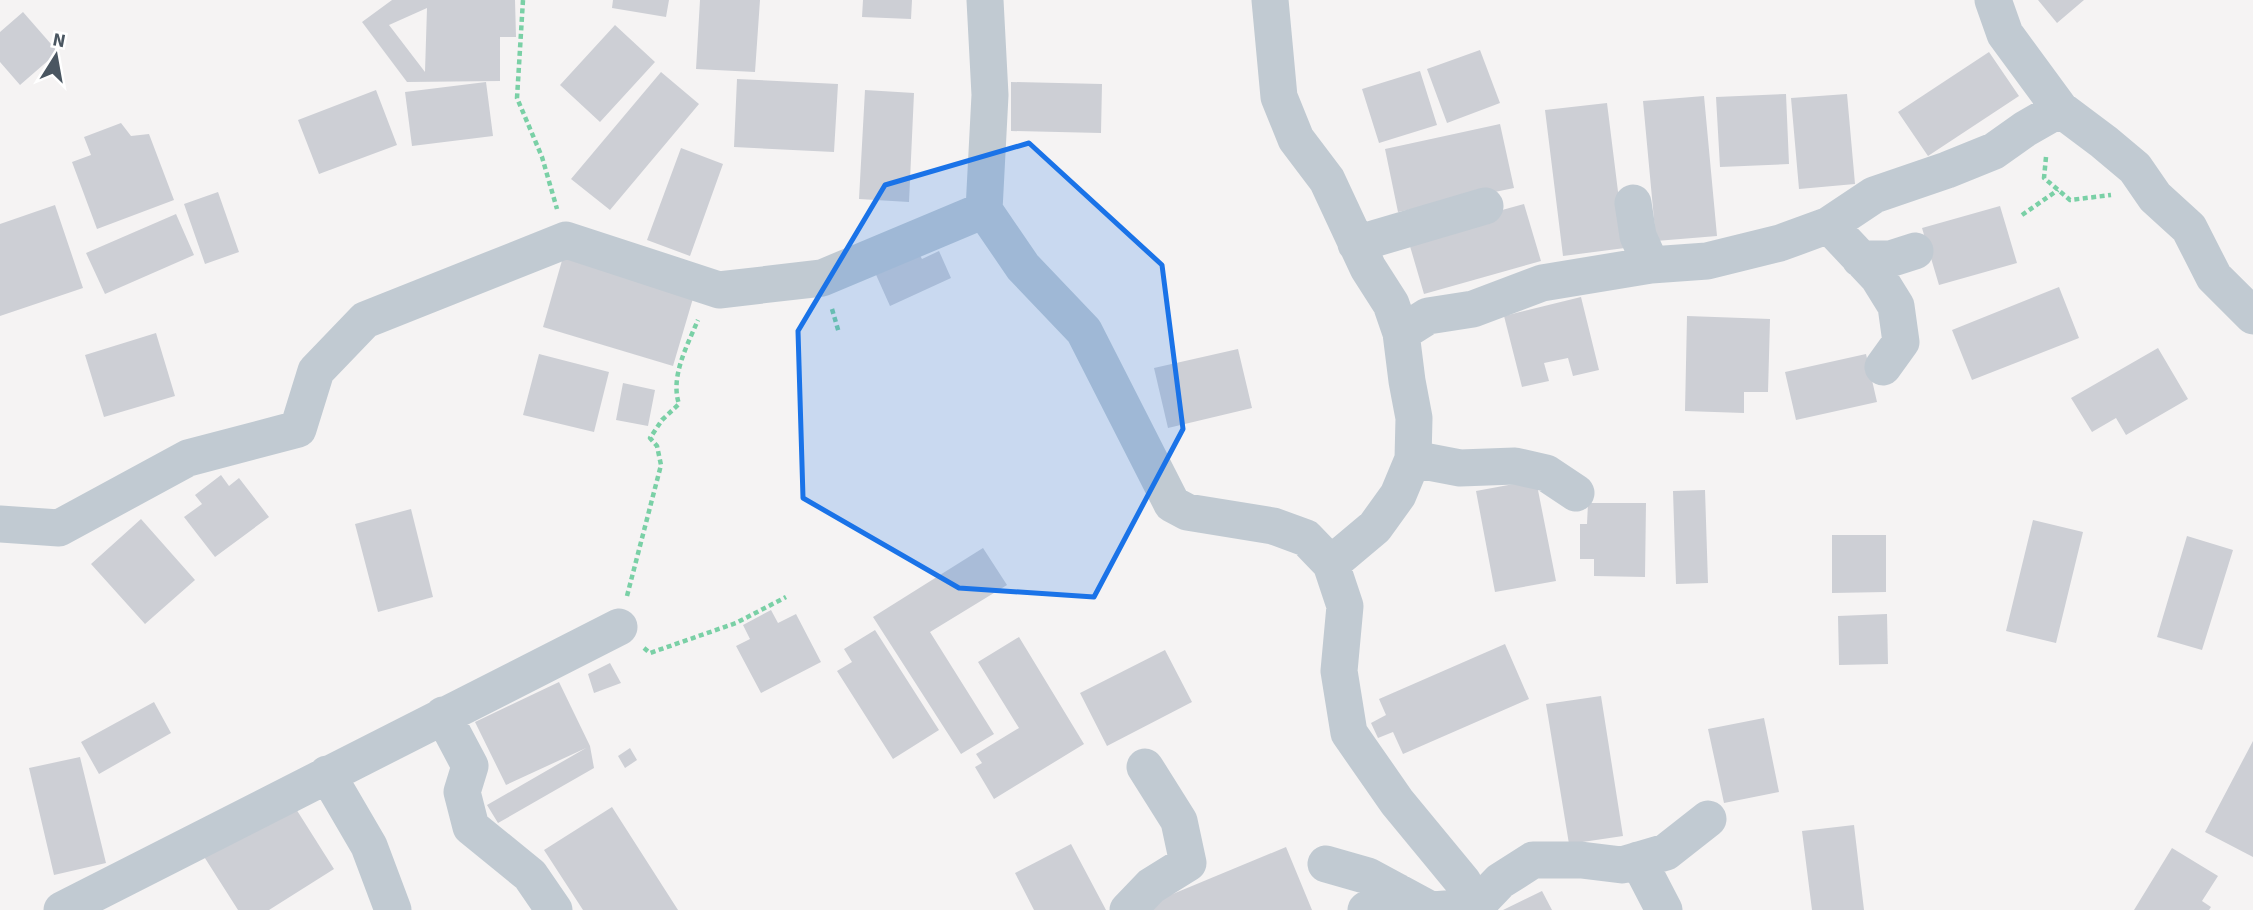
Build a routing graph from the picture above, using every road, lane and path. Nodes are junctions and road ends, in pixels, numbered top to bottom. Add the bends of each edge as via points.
1 (523, 0) edge
2 (985, 0) edge
3 (1270, 0) edge
4 (1993, 0) edge
5 (2060, 109) junction
6 (2144, 182) junction
7 (2058, 190) junction
8 (1633, 203) dead end
9 (1485, 206) dead end
10 (984, 211) junction
11 (2022, 215) dead end
12 (1829, 225) junction
13 (566, 240) junction
14 (1356, 244) junction
15 (1915, 251) dead end
16 (1860, 259) junction
17 (1651, 265) junction
18 (711, 287) junction
19 (2253, 316) edge
20 (1401, 333) junction
21 (1883, 367) dead end
22 (1413, 459) junction
23 (1576, 493) dead end
24 (0, 524) edge
25 (1331, 564) junction
26 (786, 597) dead end
27 (619, 627) junction
28 (443, 715) junction
29 (1145, 767) dead end
30 (327, 774) junction
31 (1708, 819) dead end
32 (1638, 860) junction
33 (1326, 864) dead end
34 (1381, 901) edge
35 (1476, 909) edge
36 (62, 910) edge
37 (393, 910) edge
38 (554, 910) edge
39 (1128, 910) edge
40 (1664, 910) edge

1 - 13 path via 517,99 542,157
2 - 10 street via 990,95
3 - 14 street via 1279,97 1296,139 1327,180
4 - 5 street via 2005,34
5 - 6 street via 2135,168
5 - 7 path via 2047,149 2044,178
5 - 12 street via 1994,151 1874,195
6 - 7 path via 2105,197 2070,200
6 - 19 street via 2189,228 2214,277
7 - 11 path
8 - 17 street via 1638,236
9 - 14 street
10 - 18 street via 822,278 719,290
10 - 25 street via 1024,267 1084,331 1172,504 1187,512 1273,526 1306,538
12 - 16 street
12 - 17 street via 1707,261
13 - 18 street
13 - 24 street via 365,320 316,371 298,429 188,458 59,528
14 - 20 street via 1391,304
15 - 16 street via 1890,259
16 - 21 street via 1896,306 1900,342
17 - 20 street via 1542,283 1473,309 1428,316
18 - 27 path via 674,389 679,404 650,438 661,465
20 - 22 street via 1415,418
22 - 23 street via 1460,468 1515,466 1546,473
22 - 25 street via 1398,495 1375,527
25 - 35 street via 1345,606 1339,671 1349,733 1464,882
26 - 27 path via 736,623 650,653
27 - 28 street
28 - 30 street
28 - 38 street via 470,766 462,792 471,827 530,875
29 - 39 street via 1179,821 1188,863 1151,886
30 - 36 street
30 - 37 street via 369,846
31 - 32 street via 1666,852
32 - 35 street via 1622,864 1533,860 1500,881
32 - 40 street
33 - 34 street via 1368,876
34 - 35 street via 1431,909

